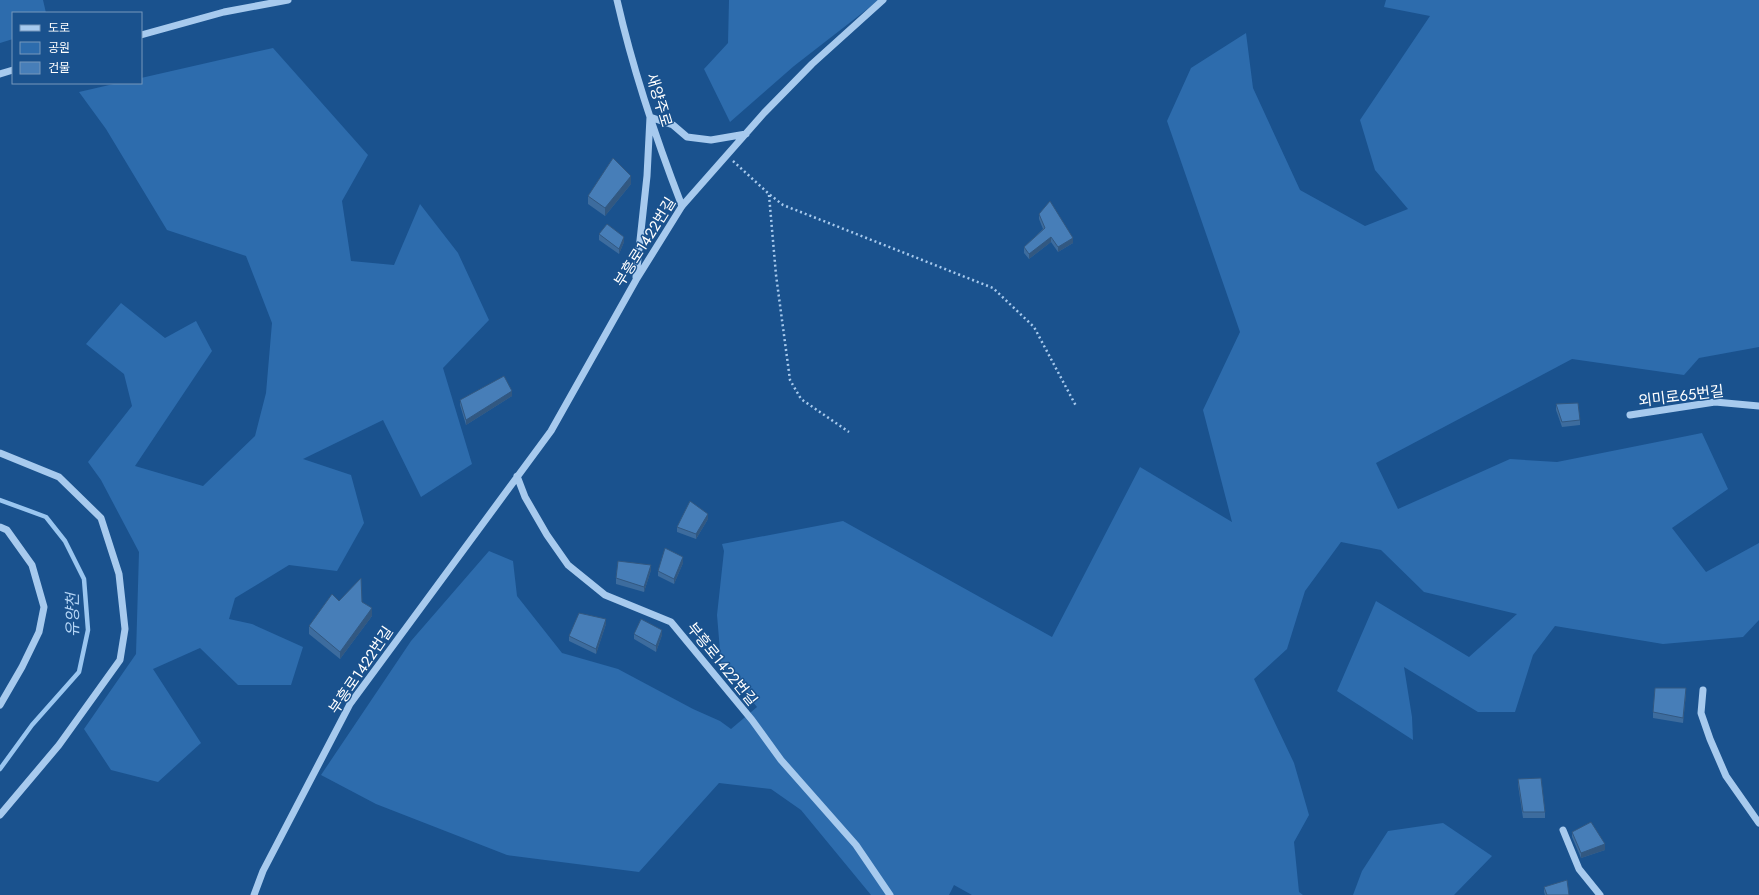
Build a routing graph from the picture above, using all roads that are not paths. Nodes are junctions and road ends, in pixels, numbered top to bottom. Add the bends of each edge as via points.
1 (288, 0) edge
2 (617, 0) edge
3 (884, 0) edge
4 (142, 35) edge
5 (12, 70) edge
6 (0, 74) edge
7 (650, 117) junction
8 (746, 134) junction
9 (682, 206) junction
10 (636, 280) junction
11 (1759, 406) edge
12 (1630, 415) dead end
13 (0, 453) edge
14 (517, 476) junction
15 (0, 527) edge
16 (1703, 690) dead end
17 (0, 705) edge
18 (0, 815) edge
19 (1759, 823) edge
20 (1562, 830) dead end
21 (254, 895) edge
22 (890, 895) edge
23 (1600, 895) edge

1 - 4 street via 224,12
2 - 7 street, 새양주로
3 - 8 street, 부흥로1422번길 via 812,64
5 - 6 street
7 - 8 street via 674,126 687,137 711,140
7 - 9 street, 새양주로
7 - 10 street via 647,176
8 - 9 street, 부흥로1422번길
9 - 10 street, 부흥로1422번길
10 - 14 street, 부흥로1422번길 via 551,431
11 - 12 street, 외미로65번길 via 1715,402
13 - 18 street via 59,477 101,518 119,574 125,629 120,660 59,745
14 - 21 street, 부흥로1422번길 via 350,704 263,871
14 - 22 street, 부흥로1422번길 via 525,497 568,565 605,595 671,622 752,720 781,760 856,845
15 - 17 street via 7,530 32,564 44,607 39,632
16 - 19 street via 1701,713 1710,739 1726,776
20 - 23 street via 1579,869

